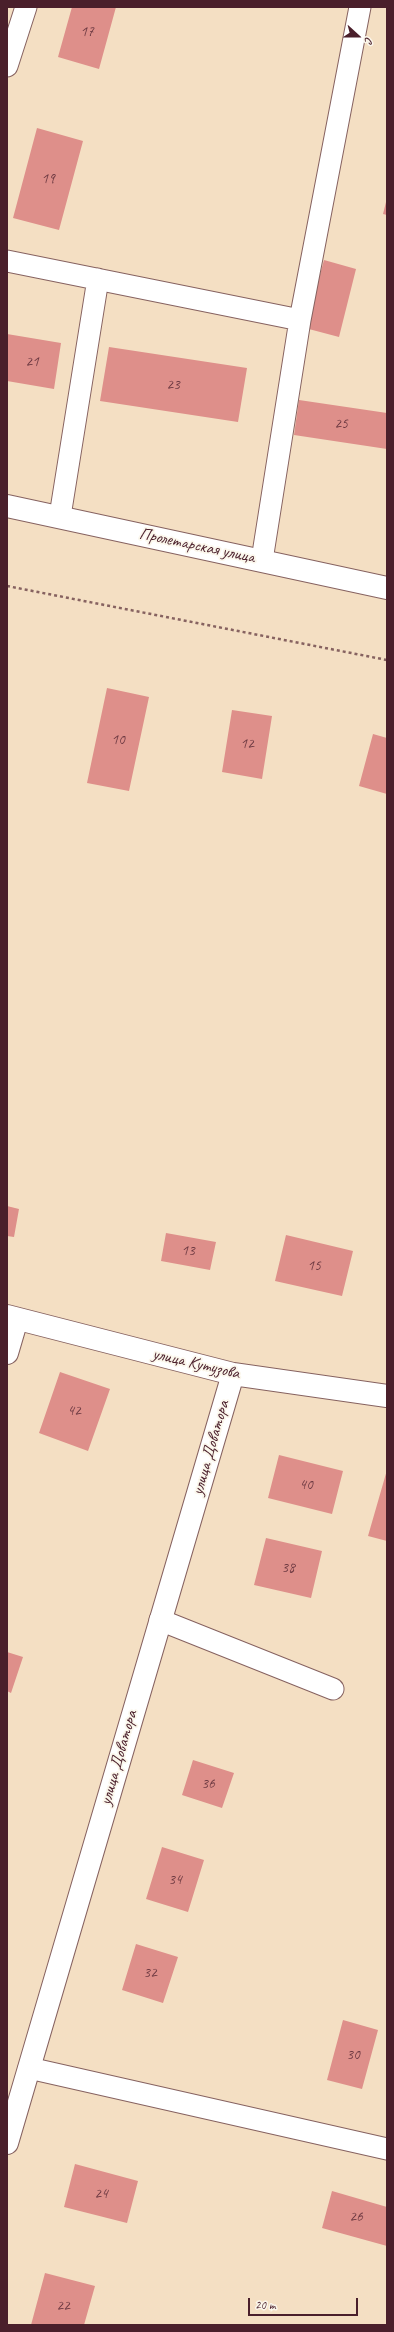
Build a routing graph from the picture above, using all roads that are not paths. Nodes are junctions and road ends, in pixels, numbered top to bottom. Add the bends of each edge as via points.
1 (26, 7) edge
2 (360, 7) edge
3 (7, 66) edge
4 (7, 261) edge
5 (98, 279) junction
6 (300, 320) junction
7 (7, 506) edge
8 (60, 516) junction
9 (262, 560) junction
10 (387, 588) edge
11 (12, 1318) edge
12 (7, 1353) edge
13 (233, 1374) junction
14 (387, 1396) edge
15 (160, 1620) junction
16 (333, 1689) dead end
17 (29, 2068) junction
18 (7, 2143) edge
19 (387, 2148) edge

1 - 3 lane
2 - 6 lane
4 - 5 lane
5 - 6 lane
5 - 8 lane
6 - 9 lane
7 - 8 street, Пролетарская улица
8 - 9 street, Пролетарская улица
9 - 10 street, Пролетарская улица
11 - 12 street
11 - 13 street, улица Кутузова
13 - 14 street, улица Кутузова
13 - 15 street, улица Доватора
15 - 16 lane
15 - 17 street, улица Доватора
17 - 18 street, улица Доватора
17 - 19 lane

